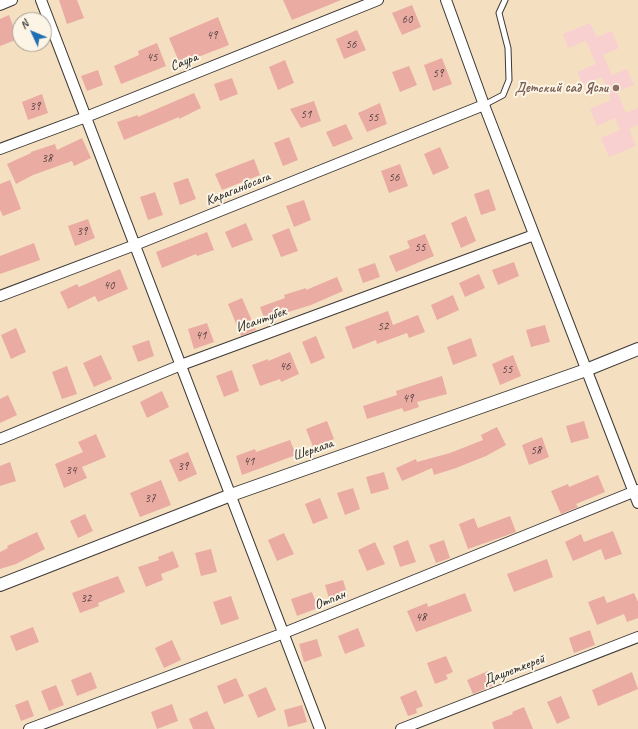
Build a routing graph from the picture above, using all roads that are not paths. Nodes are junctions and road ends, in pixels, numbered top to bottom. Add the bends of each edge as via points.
1 (12, 0) edge
2 (41, 0) edge
3 (378, 0) edge
4 (446, 0) edge
5 (505, 0) edge
6 (0, 5) edge
7 (484, 105) junction
8 (86, 116) junction
9 (0, 149) edge
10 (534, 235) junction
11 (135, 245) junction
12 (0, 296) edge
13 (638, 349) edge
14 (181, 365) junction
15 (586, 370) junction
16 (0, 439) edge
17 (636, 491) edge
18 (231, 495) junction
19 (638, 503) edge
20 (0, 585) edge
21 (284, 633) junction
22 (638, 637) edge
23 (29, 729) edge
24 (320, 729) edge
25 (401, 729) edge

1 - 6 street
2 - 8 street
3 - 8 street, Саура
4 - 7 street
5 - 7 lane via 499,13 508,48 509,80 503,95
7 - 10 street
7 - 11 street, Караганбосага
8 - 9 street, Саура
8 - 11 street
10 - 14 street, Исантубек
10 - 15 street
11 - 12 street, Караганбосага
11 - 14 street
13 - 15 street, Шеркала
14 - 16 street, Исантубек
14 - 18 street
15 - 17 street
15 - 18 street, Шеркала
17 - 19 street
17 - 21 street, Отпан
18 - 20 street, Шеркала
18 - 21 street
21 - 23 street, Отпан
21 - 24 street
22 - 25 street, Даулеткерей

